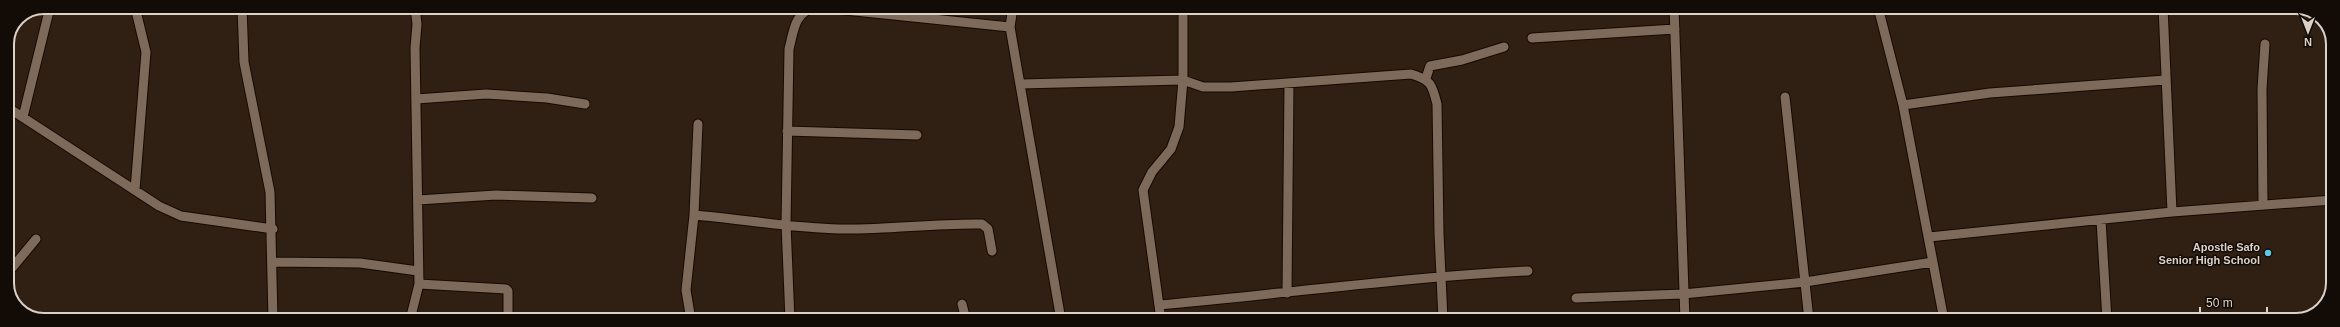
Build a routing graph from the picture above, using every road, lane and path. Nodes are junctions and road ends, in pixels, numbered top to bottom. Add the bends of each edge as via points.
1 (48, 14) edge
2 (137, 14) edge
3 (242, 14) edge
4 (416, 14) edge
5 (800, 14) edge
6 (884, 14) edge
7 (1012, 14) edge
8 (1183, 14) edge
9 (1674, 14) edge
10 (1880, 14) edge
11 (2163, 14) edge
12 (1010, 27) junction
13 (1675, 29) junction
14 (1532, 38) dead end
15 (2265, 44) dead end
16 (1504, 47) dead end
17 (1426, 78) junction
18 (1183, 80) junction
19 (2165, 80) junction
20 (1020, 84) junction
21 (1289, 84) junction
22 (1785, 97) dead end
23 (416, 99) junction
24 (584, 104) dead end
25 (1903, 105) junction
26 (14, 111) edge
27 (23, 117) junction
28 (698, 124) dead end
29 (787, 131) junction
30 (917, 135) dead end
31 (135, 190) junction
32 (592, 198) dead end
33 (418, 200) junction
34 (2326, 200) edge
35 (2264, 204) junction
36 (2172, 212) junction
37 (694, 214) junction
38 (2101, 220) junction
39 (786, 224) junction
40 (273, 229) junction
41 (1929, 237) junction
42 (36, 239) dead end
43 (992, 251) dead end
44 (273, 262) junction
45 (1933, 262) junction
46 (14, 266) edge
47 (418, 271) junction
48 (1528, 271) dead end
49 (1440, 275) junction
50 (1805, 282) junction
51 (419, 284) junction
52 (1287, 293) junction
53 (1683, 294) junction
54 (1576, 298) dead end
55 (962, 304) dead end
56 (1159, 305) junction
57 (272, 313) edge
58 (412, 313) edge
59 (508, 313) edge
60 (690, 313) edge
61 (790, 313) edge
62 (964, 313) edge
63 (1060, 313) edge
64 (1160, 313) edge
65 (1443, 313) edge
66 (1684, 313) edge
67 (1808, 313) edge
68 (1943, 313) edge
69 (2108, 313) edge

1 - 27 street
2 - 31 street via 146,52
3 - 40 street via 244,62 270,192
4 - 23 street
5 - 29 street via 789,49
6 - 12 street
7 - 12 street
8 - 18 street
9 - 13 street
10 - 25 street
11 - 19 street
12 - 20 street
13 - 14 street
13 - 53 street
15 - 35 street via 2262,90
16 - 17 street via 1462,60 1430,66
17 - 21 street via 1411,74
17 - 49 street via 1433,87 1437,104
18 - 20 street
18 - 21 street via 1203,87
18 - 56 street via 1179,127 1171,148 1152,172 1143,190
19 - 25 street via 1990,94
19 - 36 street
20 - 63 street
21 - 52 street
22 - 50 street
23 - 24 street via 486,94 546,98
23 - 33 street
25 - 41 street
26 - 27 street
27 - 31 street
28 - 37 street
29 - 30 street
29 - 39 street
31 - 40 street via 181,216
32 - 33 street via 496,195
33 - 47 street
34 - 35 street
35 - 36 street
36 - 38 street
37 - 39 street
37 - 60 street via 686,290
38 - 41 street
38 - 69 street
39 - 43 street via 838,229 938,223 982,224 988,229
39 - 61 street
40 - 44 street
41 - 45 street
42 - 46 street
44 - 47 street via 360,263
44 - 57 street
45 - 50 street
45 - 68 street
47 - 51 street
48 - 49 street
49 - 52 street
49 - 65 street
50 - 53 street
50 - 67 street
51 - 58 street
51 - 59 street via 506,289
52 - 56 street
53 - 54 street
53 - 66 street
55 - 62 street
56 - 64 street

